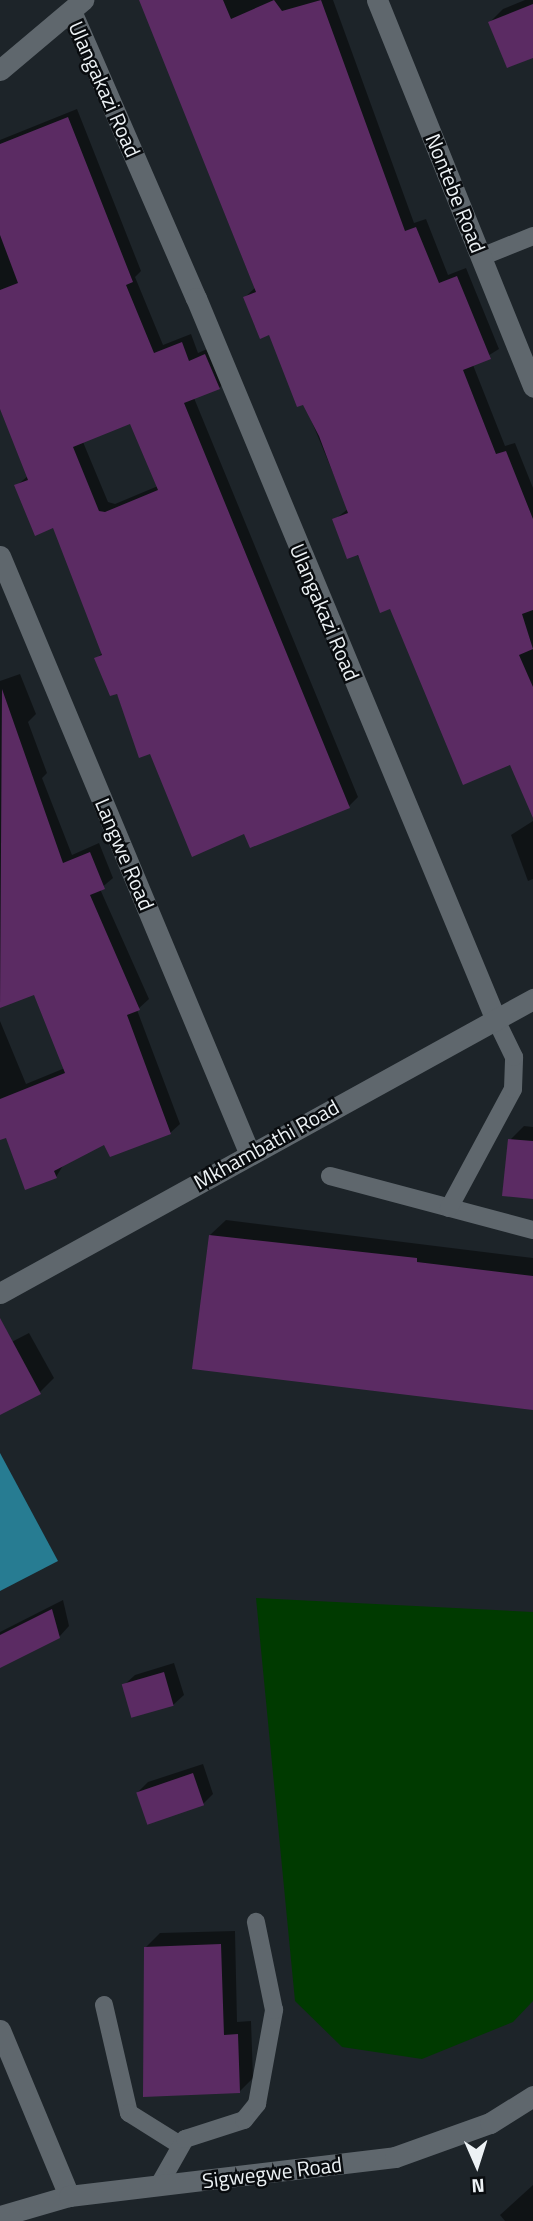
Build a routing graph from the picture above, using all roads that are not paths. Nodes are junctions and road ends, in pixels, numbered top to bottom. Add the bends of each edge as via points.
1 (377, 0) edge
2 (77, 5) edge
3 (0, 70) edge
4 (533, 236) edge
5 (481, 257) junction
6 (532, 382) edge
7 (0, 556) edge
8 (533, 999) edge
9 (496, 1020) junction
10 (249, 1152) junction
11 (330, 1176) dead end
12 (449, 1208) junction
13 (533, 1230) edge
14 (1, 1289) edge
15 (256, 1922) dead end
16 (104, 2005) dead end
17 (0, 2030) edge
18 (533, 2096) edge
19 (180, 2145) junction
20 (159, 2185) junction
21 (69, 2196) junction
22 (0, 2216) edge

1 - 5 street, Nontebe Road
2 - 3 street
2 - 9 street, Ulangakazi Road
4 - 5 lane
5 - 6 street, Nontebe Road
7 - 10 street, Langwe Road
8 - 9 street, Mkhambathi Road
9 - 10 street, Mkhambathi Road
9 - 12 lane, Ulangakazi Road via 514,1057 513,1089
10 - 14 street, Mkhambathi Road
11 - 12 lane
12 - 13 lane
15 - 19 lane via 274,2010 257,2104 244,2120 195,2134
16 - 19 lane via 129,2113
17 - 21 street
18 - 20 street, Sigwegwe Road via 489,2123 395,2157
19 - 20 lane
20 - 21 street, Sigwegwe Road
21 - 22 street, Sigwegwe Road

